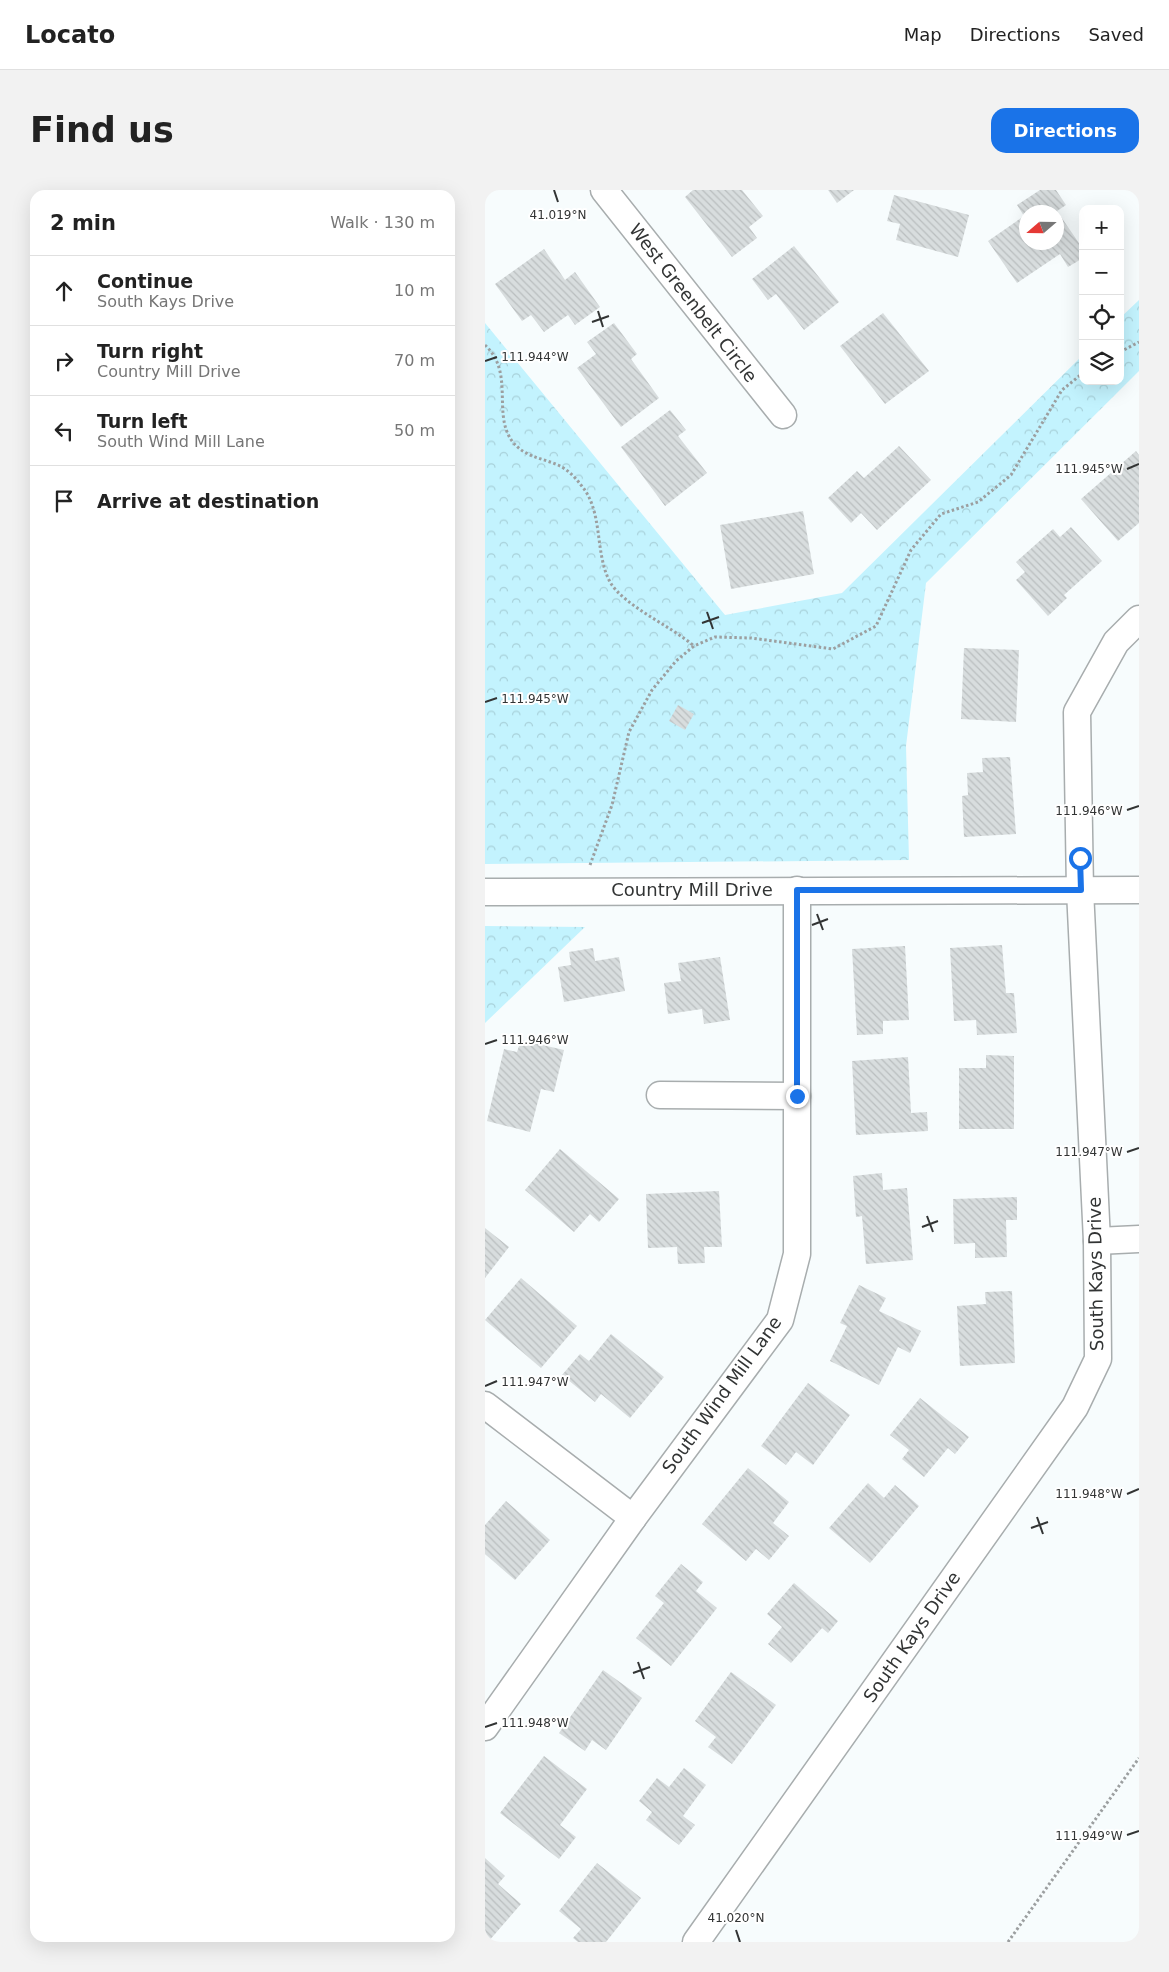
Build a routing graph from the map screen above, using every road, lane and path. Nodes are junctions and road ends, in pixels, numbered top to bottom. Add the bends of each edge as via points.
1 (604, 190) edge
2 (1139, 342) edge
3 (485, 345) edge
4 (1124, 350) edge
5 (1079, 376) edge
6 (783, 415) dead end
7 (1139, 620) edge
8 (693, 646) junction
9 (797, 890) junction
10 (1081, 890) junction
11 (1139, 890) edge
12 (565, 891) junction
13 (485, 892) edge
14 (660, 1095) dead end
15 (797, 1096) junction
16 (1139, 1239) edge
17 (1097, 1241) junction
18 (485, 1405) edge
19 (633, 1518) junction
20 (485, 1727) edge
21 (1139, 1758) edge
22 (696, 1942) edge
23 (1008, 1942) edge

1 - 6 street, West Greenbelt Circle
2 - 4 path
3 - 8 path via 499,366 504,419 512,441 531,456 559,465 578,481 591,501 605,569 616,591
5 - 8 path via 1062,390 1011,475 978,502 941,514 911,550 875,626 833,649 751,638 715,637
7 - 10 street, South Kays Drive via 1116,642 1077,712
8 - 12 path via 676,661 639,711 629,732 612,806 592,863
9 - 10 street, Country Mill Drive
9 - 12 street, Country Mill Drive
9 - 15 street, South Wind Mill Lane
10 - 11 street, Country Mill Drive
10 - 17 street, South Kays Drive
12 - 13 street, Country Mill Drive
14 - 15 street
15 - 19 street, South Wind Mill Lane via 797,1254 780,1320
16 - 17 street
17 - 22 street, South Kays Drive via 1098,1359 1075,1407
18 - 19 street
19 - 20 street, South Wind Mill Lane
21 - 23 path

